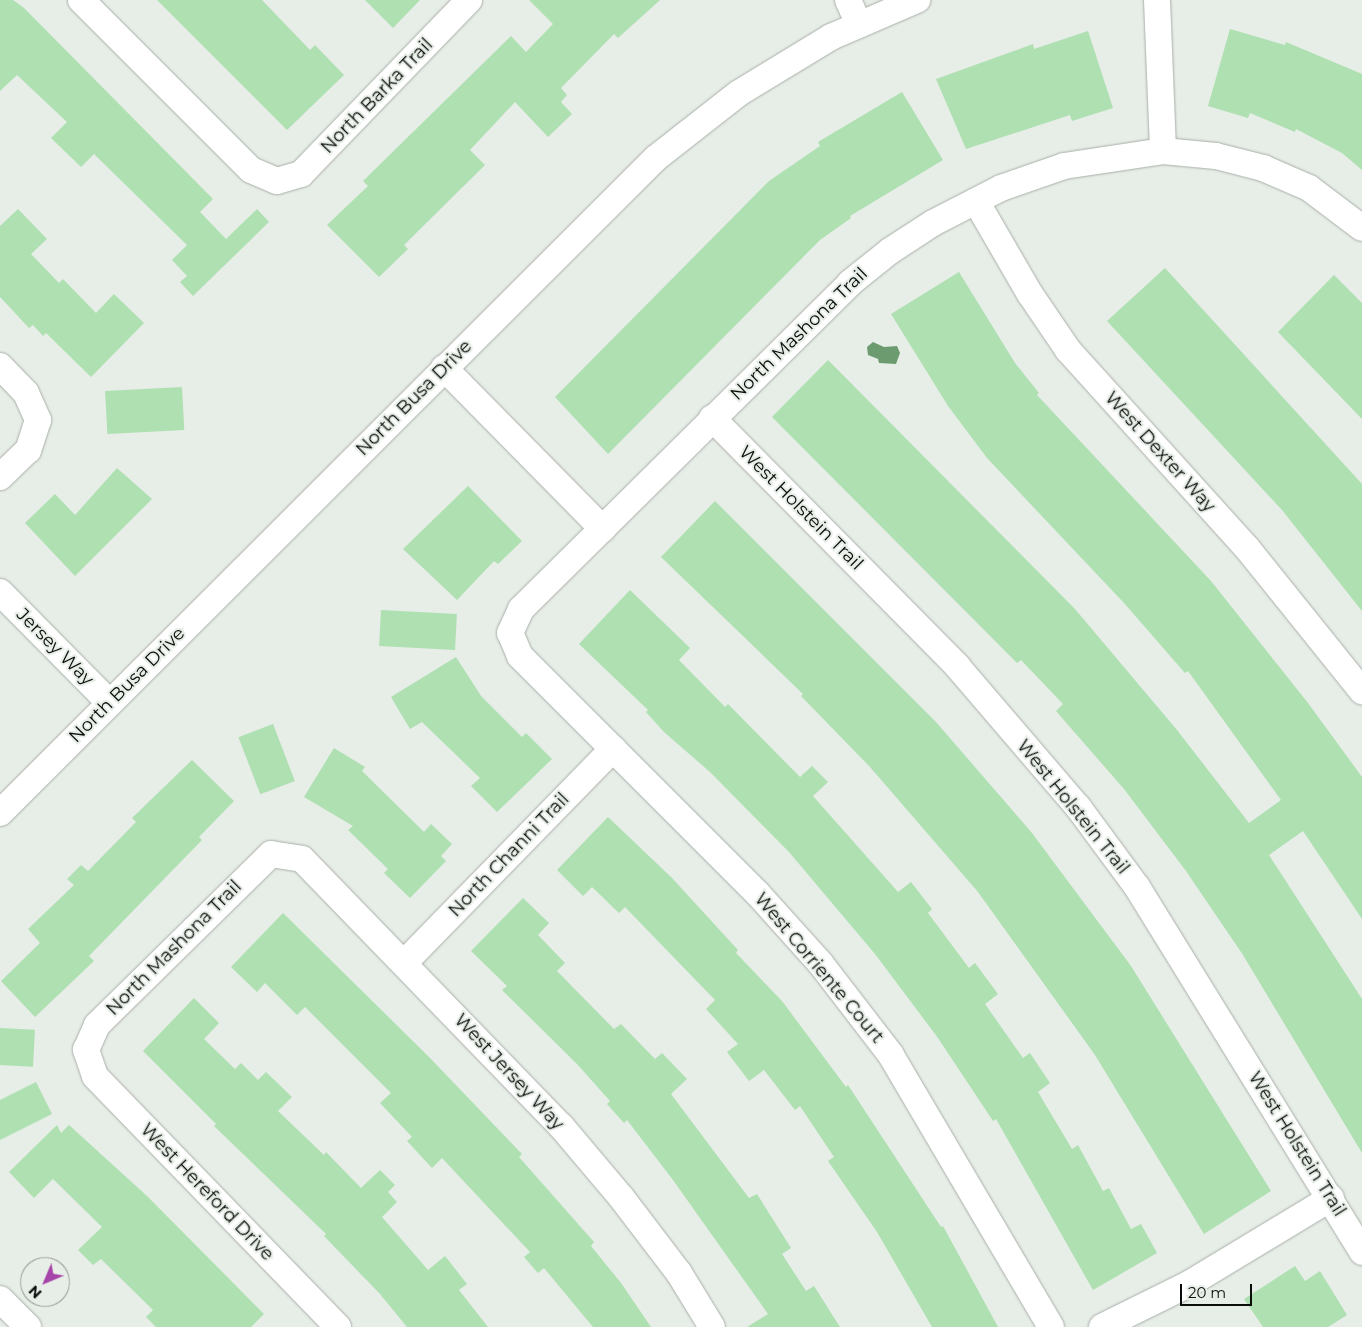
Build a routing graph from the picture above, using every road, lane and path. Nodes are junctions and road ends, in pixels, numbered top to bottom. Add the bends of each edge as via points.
1 (81, 0) edge
2 (469, 0) edge
3 (848, 0) edge
4 (917, 0) edge
5 (1157, 0) edge
6 (859, 25) junction
7 (1163, 151) junction
8 (976, 201) junction
9 (1362, 228) edge
10 (0, 366) edge
11 (444, 368) junction
12 (712, 418) junction
13 (0, 477) edge
14 (603, 529) junction
15 (0, 592) edge
16 (510, 633) joint
17 (1362, 691) edge
18 (110, 703) junction
19 (613, 749) junction
20 (0, 812) edge
21 (271, 854) joint
22 (405, 962) junction
23 (86, 1050) joint
24 (1331, 1198) junction
25 (1362, 1252) edge
26 (0, 1299) edge
27 (28, 1327) edge
28 (338, 1327) edge
29 (712, 1327) edge
30 (1051, 1327) edge
31 (1102, 1327) edge

1 - 2 street, North Barka Trail via 251,170 277,180 302,174
3 - 6 street
4 - 6 street, North Busa Drive
5 - 7 street
6 - 11 street, North Busa Drive via 831,37 739,93 656,158
7 - 8 street, North Mashona Trail via 1064,166 1001,188
7 - 9 street, North Mashona Trail via 1216,156 1263,168 1309,188
8 - 12 street, North Mashona Trail via 904,242 850,283
8 - 17 street, West Dexter Way via 1030,294 1068,350 1247,548
10 - 13 street via 26,392 38,420 28,450
11 - 14 street
11 - 18 street, North Busa Drive
12 - 14 street, North Mashona Trail
12 - 24 street, West Holstein Trail via 957,666 1078,807 1137,887
14 - 16 street, North Mashona Trail via 522,609
15 - 18 street, Jersey Way
16 - 19 street, West Corriente Court via 520,656
18 - 20 street, North Busa Drive
19 - 22 street, North Channi Trail
19 - 30 street, West Corriente Court via 758,894 821,964 891,1055
21 - 22 street, West Jersey Way via 302,859
21 - 23 street, North Mashona Trail via 97,1025
22 - 29 street, West Jersey Way via 561,1126 621,1197 679,1272
23 - 28 street, West Hereford Drive via 95,1076
24 - 25 street, West Holstein Trail
24 - 31 street via 1189,1284
26 - 27 street

